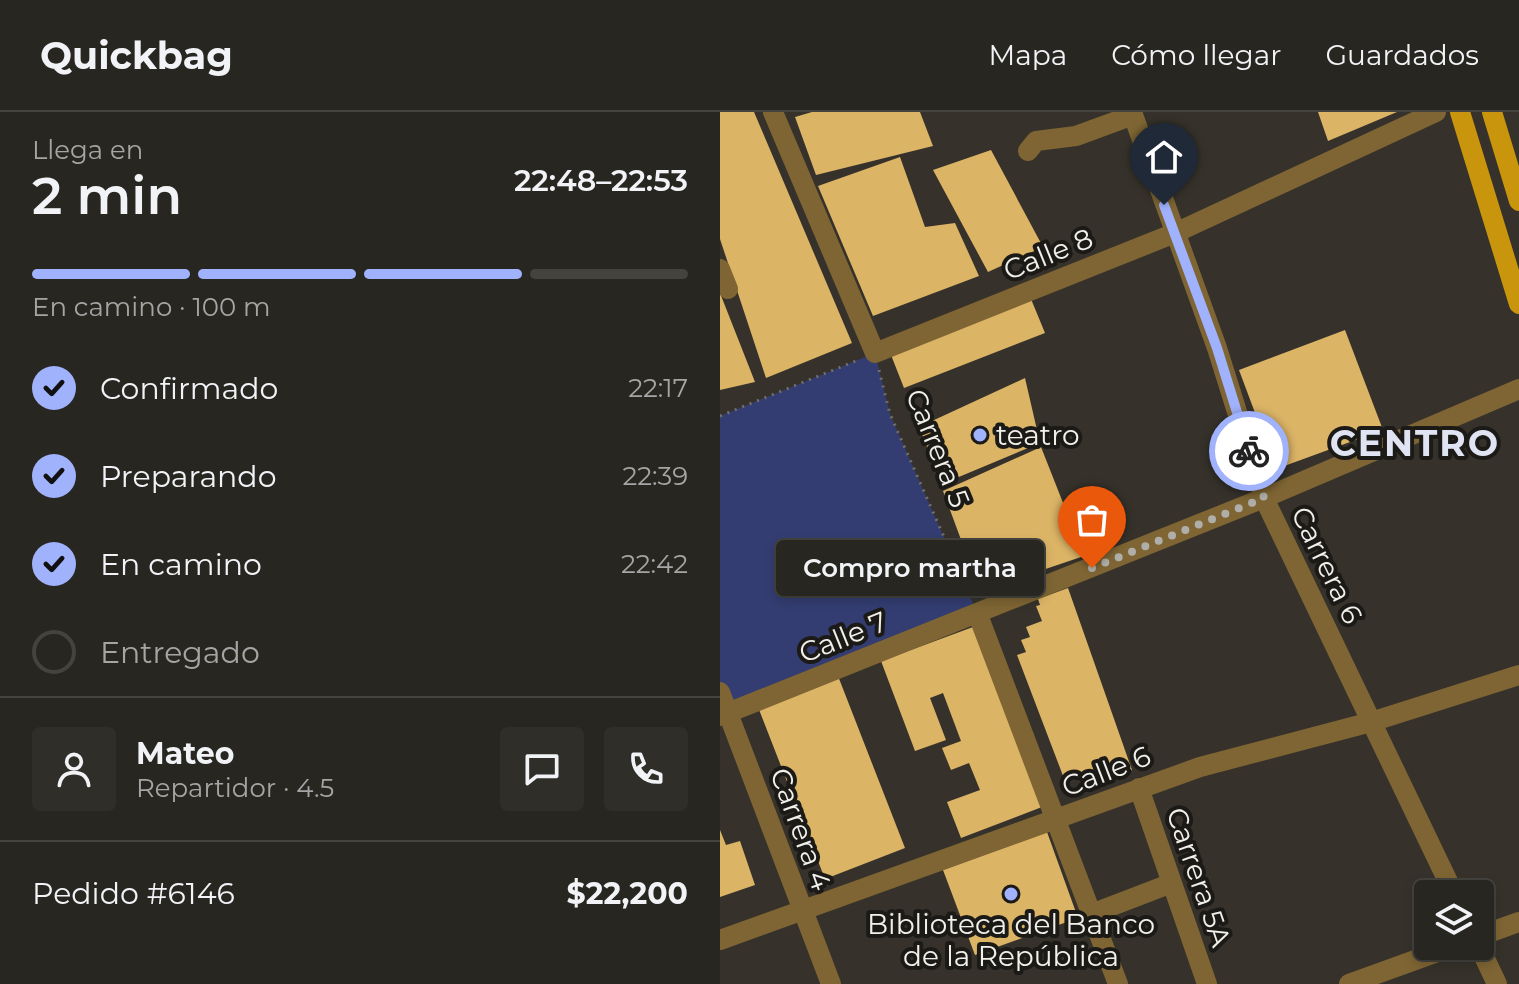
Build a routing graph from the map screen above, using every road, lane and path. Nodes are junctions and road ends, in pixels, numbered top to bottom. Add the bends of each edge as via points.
1 (773, 112) edge
2 (1436, 112) edge
3 (1460, 112) edge
4 (1492, 112) edge
5 (1133, 114) edge
6 (1028, 151) dead end
7 (1519, 201) edge
8 (1175, 233) junction
9 (720, 269) edge
10 (728, 289) dead end
11 (1519, 304) edge
12 (875, 353) junction
13 (1519, 389) edge
14 (720, 416) edge
15 (1264, 498) junction
16 (978, 615) junction
17 (1519, 675) edge
18 (720, 692) edge
19 (724, 715) edge
20 (1371, 722) junction
21 (1139, 788) junction
22 (1055, 821) junction
23 (1447, 880) edge
24 (1172, 883) junction
25 (802, 913) junction
26 (1091, 914) junction
27 (1519, 922) edge
28 (1494, 931) edge
29 (720, 940) edge
30 (1415, 960) edge
31 (1486, 960) edge
32 (831, 984) edge
33 (1118, 984) edge
34 (1207, 984) edge
35 (1349, 984) edge
36 (1497, 984) edge

1 - 12 street
2 - 8 street, Calle 8
3 - 11 main road
4 - 7 main road
5 - 6 street via 1076,136 1036,141
5 - 8 street, Carrera 6
8 - 12 street, Calle 8
8 - 15 street, Carrera 6
9 - 10 street
12 - 14 path
12 - 16 path, Carrera 5 via 890,414
13 - 15 street, Calle 7
15 - 16 street, Calle 7
15 - 20 street, Carrera 6
16 - 19 street, Calle 7
16 - 22 street
17 - 20 street, Calle 6
18 - 19 street, Carrera 4
19 - 25 street, Carrera 4
20 - 21 street, Calle 6
20 - 23 street, Carrera 6
21 - 22 street, Calle 6
21 - 24 street, Carrera 5A
22 - 25 street, Calle 6
22 - 26 street
24 - 26 street
24 - 34 street, Carrera 5A
25 - 29 street, Calle 6
25 - 32 street, Carrera 4
26 - 33 street
27 - 28 street
30 - 35 street
31 - 36 street

